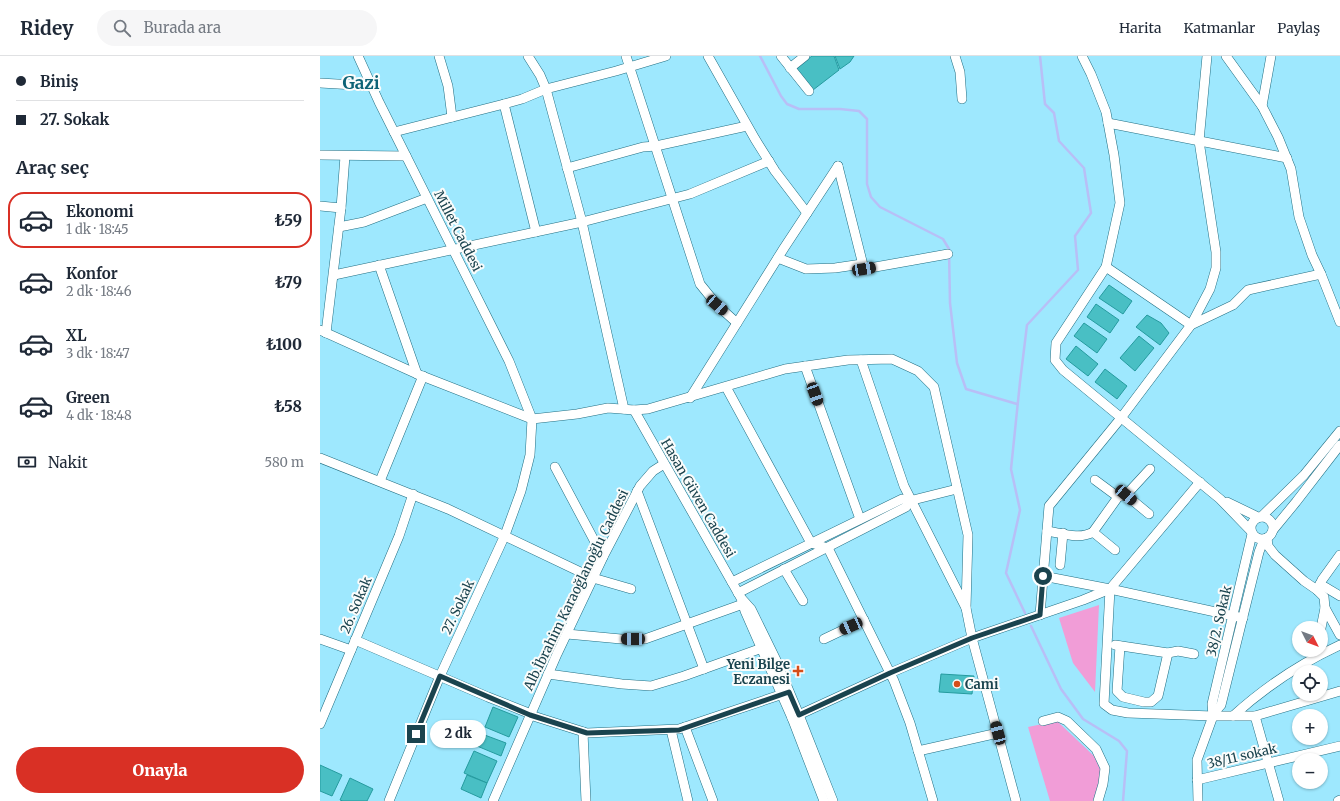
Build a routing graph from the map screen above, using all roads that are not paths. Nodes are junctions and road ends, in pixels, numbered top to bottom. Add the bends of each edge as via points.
1 (358, 56) edge
2 (439, 56) edge
3 (528, 56) edge
4 (626, 56) edge
5 (666, 56) edge
6 (708, 56) edge
7 (781, 56) edge
8 (805, 56) edge
9 (955, 56) edge
10 (1082, 56) edge
11 (1207, 56) edge
12 (1226, 56) edge
13 (1271, 56) edge
14 (630, 67) junction
15 (790, 68) junction
16 (320, 83) edge
17 (372, 86) junction
18 (546, 89) junction
19 (809, 91) dead end
20 (962, 99) dead end
21 (504, 104) junction
22 (1262, 106) junction
23 (452, 117) junction
24 (1108, 123) junction
25 (747, 126) junction
26 (394, 132) junction
27 (1199, 141) junction
28 (656, 146) junction
29 (320, 155) edge
30 (345, 156) junction
31 (406, 156) junction
32 (1287, 158) junction
33 (769, 161) junction
34 (567, 168) junction
35 (427, 198) junction
36 (673, 198) junction
37 (320, 206) edge
38 (341, 208) junction
39 (807, 213) junction
40 (582, 222) junction
41 (339, 227) junction
42 (536, 232) junction
43 (453, 250) junction
44 (948, 254) dead end
45 (778, 258) junction
46 (862, 264) junction
47 (379, 266) junction
48 (1106, 267) junction
49 (1321, 274) junction
50 (334, 275) junction
51 (1340, 322) edge
52 (737, 323) junction
53 (1191, 325) junction
54 (323, 332) edge
55 (861, 360) junction
56 (805, 366) junction
57 (420, 375) junction
58 (726, 387) junction
59 (690, 398) junction
60 (624, 409) junction
61 (634, 410) junction
62 (1121, 418) junction
63 (532, 419) junction
64 (1340, 431) edge
65 (1340, 445) edge
66 (320, 458) edge
67 (664, 464) junction
68 (555, 467) dead end
69 (1150, 469) dead end
70 (1095, 480) dead end
71 (380, 481) junction
72 (1200, 482) junction
73 (957, 489) junction
74 (637, 491) junction
75 (413, 494) junction
76 (1122, 496) junction
77 (1220, 499) junction
78 (911, 501) junction
79 (1149, 514) dead end
80 (1259, 517) junction
81 (860, 519) junction
82 (1273, 530) junction
83 (1047, 531) junction
84 (1093, 532) junction
85 (1063, 533) junction
86 (1251, 533) junction
87 (505, 535) junction
88 (1266, 538) junction
89 (811, 543) junction
90 (828, 548) junction
91 (1115, 550) dead end
92 (1275, 555) junction
93 (1340, 556) edge
94 (603, 557) junction
95 (1257, 560) junction
96 (1060, 565) dead end
97 (784, 569) junction
98 (1043, 576) junction
99 (593, 578) junction
100 (732, 582) junction
101 (1319, 587) junction
102 (631, 589) dead end
103 (1110, 589) junction
104 (1340, 596) edge
105 (741, 598) junction
106 (803, 601) dead end
107 (966, 608) junction
108 (1325, 608) junction
109 (1040, 615) junction
110 (1233, 615) junction
111 (1243, 618) junction
112 (864, 620) junction
113 (1322, 621) edge
114 (688, 624) junction
115 (567, 634) junction
116 (1340, 635) edge
117 (972, 638) junction
118 (320, 639) edge
119 (824, 639) dead end
120 (355, 640) junction
121 (1107, 644) junction
122 (1340, 645) edge
123 (1120, 646) junction
124 (762, 648) junction
125 (1328, 649) edge
126 (351, 650) junction
127 (1168, 653) junction
128 (1194, 654) dead end
129 (1311, 657) edge
130 (704, 669) junction
131 (890, 673) junction
132 (548, 674) junction
133 (440, 676) junction
134 (1340, 691) edge
135 (785, 693) junction
136 (531, 715) junction
137 (1213, 715) junction
138 (796, 716) junction
139 (1233, 716) junction
140 (1255, 716) junction
141 (1043, 721) dead end
142 (320, 724) edge
143 (685, 727) junction
144 (671, 730) junction
145 (583, 732) junction
146 (998, 733) junction
147 (1340, 746) edge
148 (918, 751) junction
149 (1268, 764) junction
150 (1197, 780) junction
151 (389, 801) edge
152 (493, 801) edge
153 (586, 801) edge
154 (688, 801) edge
155 (713, 801) edge
156 (824, 801) edge
157 (833, 801) edge
158 (933, 801) edge
159 (1016, 801) edge
160 (1098, 801) edge
161 (1198, 801) edge
162 (1279, 801) edge

1 - 17 street, Millet Caddesi
2 - 23 street via 448,86
3 - 18 street
4 - 14 street
5 - 14 street
6 - 25 street
7 - 15 street
8 - 15 street
9 - 20 street via 960,72
10 - 24 street via 1106,112
11 - 27 street
12 - 22 street
13 - 22 street
14 - 18 street
14 - 28 street
15 - 19 street
16 - 17 street
17 - 26 street, Millet Caddesi
18 - 21 street
18 - 34 street
21 - 23 street
21 - 42 street
22 - 32 street
23 - 26 street
24 - 27 street
24 - 48 street via 1120,203
25 - 28 street
25 - 33 street
26 - 31 street, Millet Caddesi
27 - 32 street
27 - 53 street via 1216,252 1216,268 1210,289
28 - 34 street via 643,147
28 - 36 street
29 - 30 street
30 - 31 street
30 - 38 street
31 - 35 street, Millet Caddesi
32 - 49 street via 1299,217
33 - 36 street via 690,194
33 - 39 street
34 - 40 street
35 - 41 street via 364,222
35 - 43 street, Millet Caddesi
36 - 40 street
36 - 52 street via 700,284 717,305
37 - 38 street
38 - 41 street
39 - 45 street
39 - 46 street via 838,166
40 - 42 street
40 - 60 street
41 - 50 street
42 - 43 street
43 - 47 street
43 - 63 street, Millet Caddesi via 509,360
44 - 46 street via 864,269
45 - 46 street via 806,269
45 - 52 street
47 - 50 street
47 - 57 street
48 - 53 street
48 - 62 street via 1056,343 1055,360
49 - 51 street
49 - 53 street via 1248,290 1233,305
50 - 54 street
52 - 59 street
53 - 62 street
54 - 57 street
55 - 56 street
55 - 73 street via 892,359 918,372 934,387
55 - 78 street
56 - 58 street via 785,369
56 - 81 street
57 - 63 street
57 - 71 street
58 - 59 street
58 - 89 street
59 - 61 street
60 - 61 street
60 - 63 street via 608,408
61 - 67 street, Hasan Güven Caddesi
62 - 72 street
62 - 83 street via 1049,506
63 - 87 street, 27. Sokak via 530,455 521,491
64 - 80 street via 1304,475
65 - 82 street
66 - 71 street
67 - 74 street, Alb.İbrahim Karaoğlanoğlu Caddesi via 653,470
67 - 100 street, Hasan Güven Caddesi
68 - 94 street
69 - 76 street
70 - 76 street
71 - 75 street
72 - 77 street
72 - 103 street
73 - 78 street
73 - 107 street via 968,535
74 - 94 street, Alb.İbrahim Karaoğlanoğlu Caddesi
74 - 114 street
75 - 87 street
75 - 120 street, 26. Sokak via 399,536
76 - 79 street
76 - 84 street
77 - 80 street
77 - 86 street
78 - 81 street via 902,499
78 - 90 street via 906,507
78 - 107 street
80 - 82 street via 1270,520
80 - 86 street via 1252,521
81 - 89 street
82 - 88 street
83 - 85 street
83 - 98 street
84 - 85 street via 1084,536
84 - 91 street
85 - 96 street
86 - 88 street via 1257,538
86 - 110 street, 38/2. Sokak
87 - 99 street
87 - 133 street, 27. Sokak
88 - 92 street
88 - 95 street, 38/2. Sokak
89 - 90 street
89 - 100 street
90 - 97 street
90 - 112 street
92 - 95 street
92 - 101 street via 1304,581
93 - 101 street
94 - 99 street, Alb.İbrahim Karaoğlanoğlu Caddesi
95 - 111 street, 38/2. Sokak
97 - 105 street
97 - 106 street
98 - 103 street
98 - 109 street
99 - 102 street
99 - 115 street, Alb.İbrahim Karaoğlanoğlu Caddesi
100 - 105 street, Hasan Güven Caddesi
101 - 104 street
101 - 108 street via 1324,597
103 - 109 street
103 - 110 street
103 - 121 street
105 - 114 street
105 - 124 street, Hasan Güven Caddesi
105 - 135 street, Hasan Güven Caddesi via 752,609
107 - 117 street
108 - 113 street
108 - 116 street
109 - 117 street
110 - 111 street
110 - 137 street, 38/2. Sokak via 1212,704
111 - 137 street, 38/2. Sokak via 1221,705
112 - 119 street
112 - 131 street
114 - 115 street via 645,639
114 - 130 street
115 - 132 street, Alb.İbrahim Karaoğlanoğlu Caddesi
117 - 131 street
117 - 146 street
118 - 126 street
120 - 126 street, 26. Sokak
120 - 133 street
121 - 123 street
121 - 137 street via 1104,704 1112,710 1128,713
122 - 125 street
123 - 127 street
123 - 127 street via 1117,691 1123,697 1144,702 1151,702 1158,696
124 - 130 street
124 - 135 street, Hasan Güven Caddesi
126 - 142 street, 26. Sokak
127 - 128 street via 1178,651
129 - 139 street via 1252,698
130 - 132 street via 651,686
131 - 138 street
131 - 148 street
132 - 136 street, Alb.İbrahim Karaoğlanoğlu Caddesi
133 - 136 street
133 - 151 street, 27. Sokak
134 - 140 street
135 - 138 street, Hasan Güven Caddesi
135 - 143 street
136 - 145 street
136 - 152 street, Alb.İbrahim Karaoğlanoğlu Caddesi
137 - 139 street
137 - 150 street, 38/2. Sokak via 1197,760
138 - 156 street, Hasan Güven Caddesi
138 - 157 street, Hasan Güven Caddesi
139 - 140 street
140 - 149 street
141 - 160 street via 1058,717 1067,721 1096,749 1105,768
143 - 144 street
143 - 155 street
144 - 145 street
144 - 154 street
145 - 153 street
146 - 148 street
146 - 159 street
147 - 149 street, 38/11 sokak
148 - 158 street
149 - 150 street, 38/11 sokak
149 - 162 street
150 - 161 street, 38/2. Sokak

